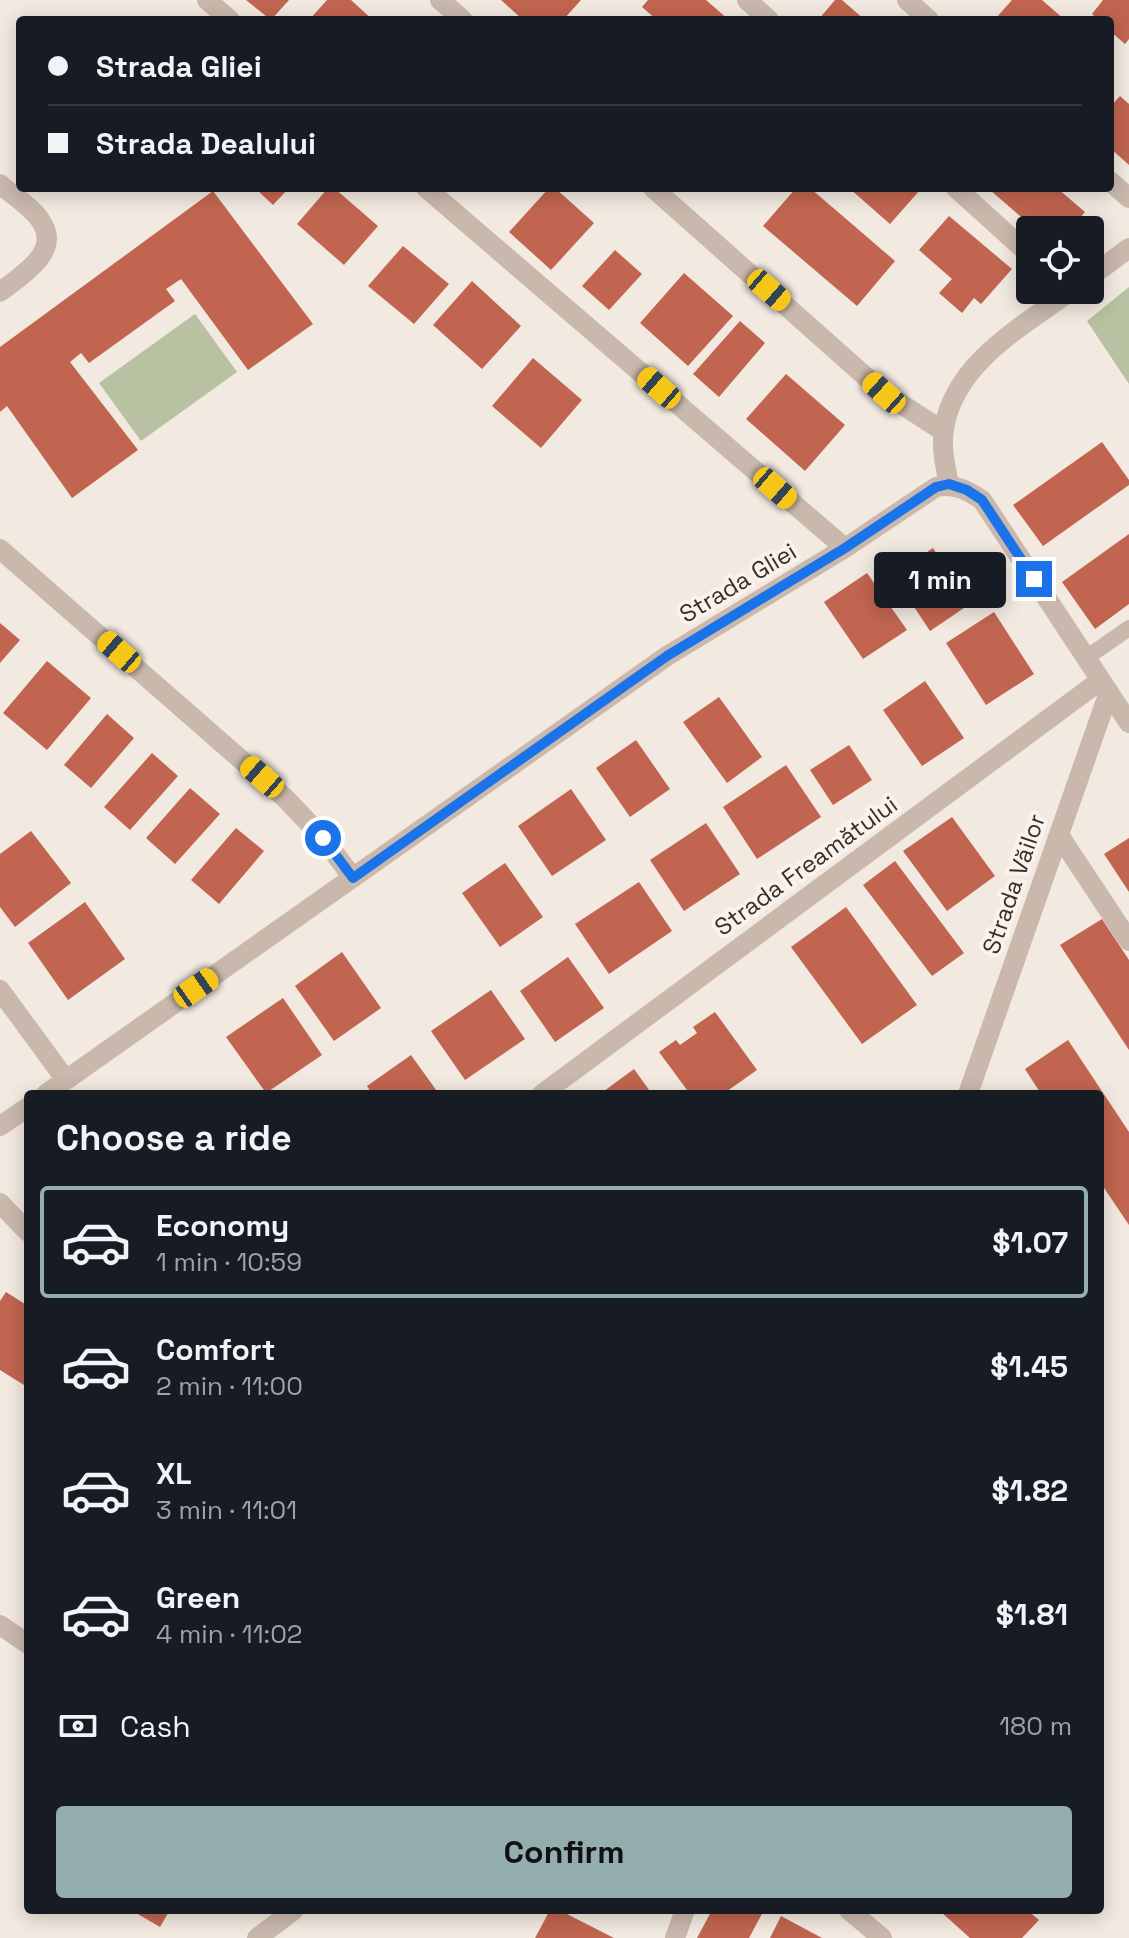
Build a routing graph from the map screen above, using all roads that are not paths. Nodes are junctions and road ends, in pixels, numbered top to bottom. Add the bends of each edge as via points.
1 (207, 0) edge
2 (440, 0) edge
3 (747, 0) edge
4 (907, 0) edge
5 (225, 16) edge
6 (458, 16) edge
7 (765, 16) edge
8 (925, 16) edge
9 (0, 184) edge
10 (1114, 185) edge
11 (431, 192) edge
12 (658, 192) edge
13 (960, 192) edge
14 (1129, 198) edge
15 (1016, 242) edge
16 (1129, 248) edge
17 (1104, 267) edge
18 (0, 292) edge
19 (1052, 304) edge
20 (943, 431) junction
21 (949, 484) junction
22 (845, 548) junction
23 (0, 549) edge
24 (1129, 628) edge
25 (1086, 658) junction
26 (1105, 686) junction
27 (1129, 723) edge
28 (1059, 835) junction
29 (353, 878) junction
30 (1129, 941) edge
31 (0, 990) edge
32 (66, 1080) junction
33 (52, 1090) edge
34 (548, 1090) edge
35 (969, 1090) edge
36 (24, 1110) edge
37 (0, 1126) edge
38 (0, 1203) edge
39 (24, 1228) edge
40 (0, 1625) edge
41 (24, 1641) edge
42 (289, 1914) edge
43 (684, 1914) edge
44 (854, 1914) edge
45 (257, 1938) edge
46 (675, 1938) edge
47 (882, 1938) edge

1 - 5 street
2 - 6 street
3 - 7 street
4 - 8 street
9 - 18 street via 42,221 46,247 37,263
10 - 14 street
11 - 22 street
12 - 20 street via 884,393
13 - 15 street
16 - 17 street
19 - 20 street via 991,350 962,382
20 - 21 street
21 - 22 street, Strada Gliei via 936,487
21 - 25 street via 982,500
22 - 29 street, Strada Gliei via 667,656
23 - 29 street via 285,798
24 - 25 lane
25 - 26 street
26 - 27 street
26 - 28 street, Strada Văilor
26 - 34 street, Strada Freamătului
28 - 30 street
28 - 35 street, Strada Văilor
29 - 32 street, Strada Gliei
31 - 32 street
32 - 33 street, Strada Gliei
36 - 37 street
38 - 39 street
40 - 41 street
42 - 45 street
43 - 46 street
44 - 47 street

